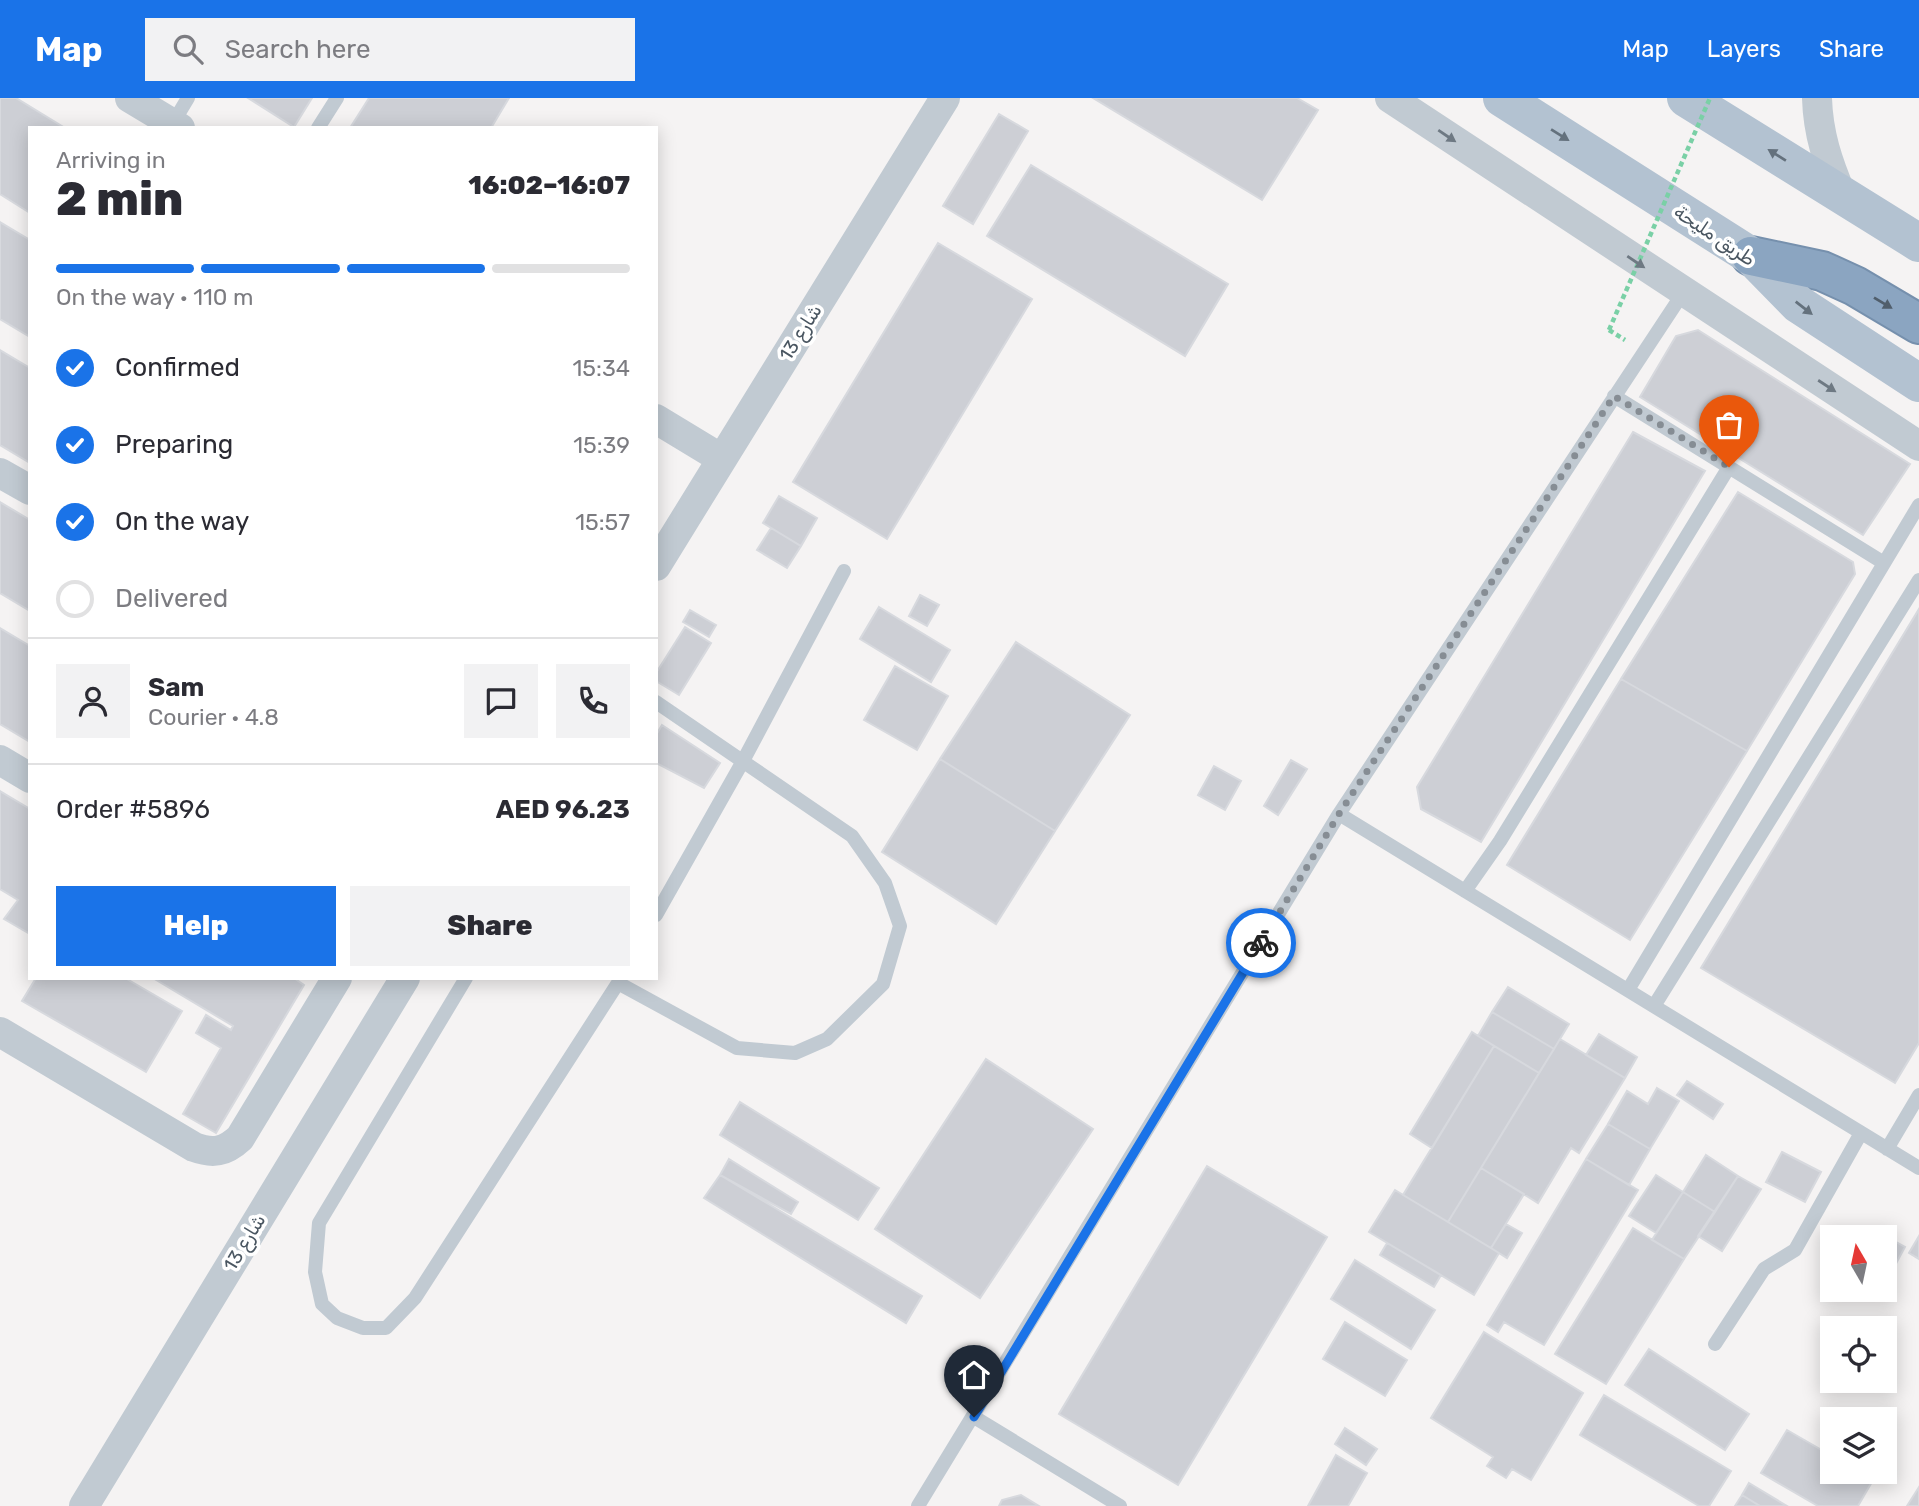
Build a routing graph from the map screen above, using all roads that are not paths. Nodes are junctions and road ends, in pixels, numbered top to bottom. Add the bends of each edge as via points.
1 (130, 98) edge
2 (188, 98) edge
3 (337, 98) edge
4 (945, 98) edge
5 (1390, 98) edge
6 (1502, 98) edge
7 (1686, 98) edge
8 (1817, 98) edge
9 (176, 126) edge
10 (319, 126) edge
11 (1842, 196) junction
12 (1919, 243) edge
13 (1751, 256) junction
14 (1683, 293) junction
15 (1919, 324) edge
16 (1919, 383) edge
17 (1614, 396) junction
18 (658, 420) edge
19 (1919, 446) edge
20 (722, 459) junction
21 (1729, 467) junction
22 (0, 473) edge
23 (28, 489) edge
24 (1919, 505) edge
25 (658, 563) edge
26 (1884, 563) junction
27 (844, 571) dead end
28 (1919, 580) edge
29 (658, 703) edge
30 (0, 760) edge
31 (743, 761) junction
32 (28, 777) edge
33 (1339, 814) junction
34 (1465, 891) junction
35 (658, 911) edge
36 (336, 980) edge
37 (404, 980) edge
38 (465, 980) edge
39 (619, 980) edge
40 (1628, 990) junction
41 (1654, 1006) junction
42 (0, 1032) edge
43 (1919, 1095) edge
44 (1861, 1132) junction
45 (1887, 1149) junction
46 (1919, 1168) edge
47 (1714, 1344) dead end
48 (974, 1417) junction
49 (84, 1506) edge
50 (918, 1506) edge
51 (1120, 1506) edge

1 - 9 street
2 - 9 lane
3 - 10 lane
4 - 20 street, شارع 13
5 -> 14 street
6 -> 13 main road, طريق مليحة
11 -> 7 main road
8 - 11 street via 1826,159
11 - 12 main road
13 -> 15 highway via 1822,271
13 -> 16 main road, طريق مليحة via 1798,304
14 - 17 lane
14 -> 19 street
17 - 21 lane
17 - 33 lane
18 - 20 street
20 - 25 street, شارع 13
21 - 26 lane
21 - 34 lane
22 - 23 street
24 - 26 lane
26 - 40 lane
27 - 31 lane
28 - 41 lane
29 - 31 lane
30 - 32 street
31 - 35 lane
31 - 39 lane via 852,836 885,883 900,926 883,984 827,1039 795,1053 737,1048
33 - 34 lane
33 - 48 lane
34 - 40 lane
36 - 42 street via 240,1138 219,1152 194,1147
37 - 49 street, شارع 13
38 - 39 lane via 319,1223 315,1272 322,1304 337,1318 363,1328 386,1328 415,1298
40 - 41 lane
41 - 44 lane
43 - 45 lane
44 - 45 lane
44 - 47 lane via 1795,1250 1764,1269
45 - 46 lane
48 - 50 lane
48 - 51 lane

